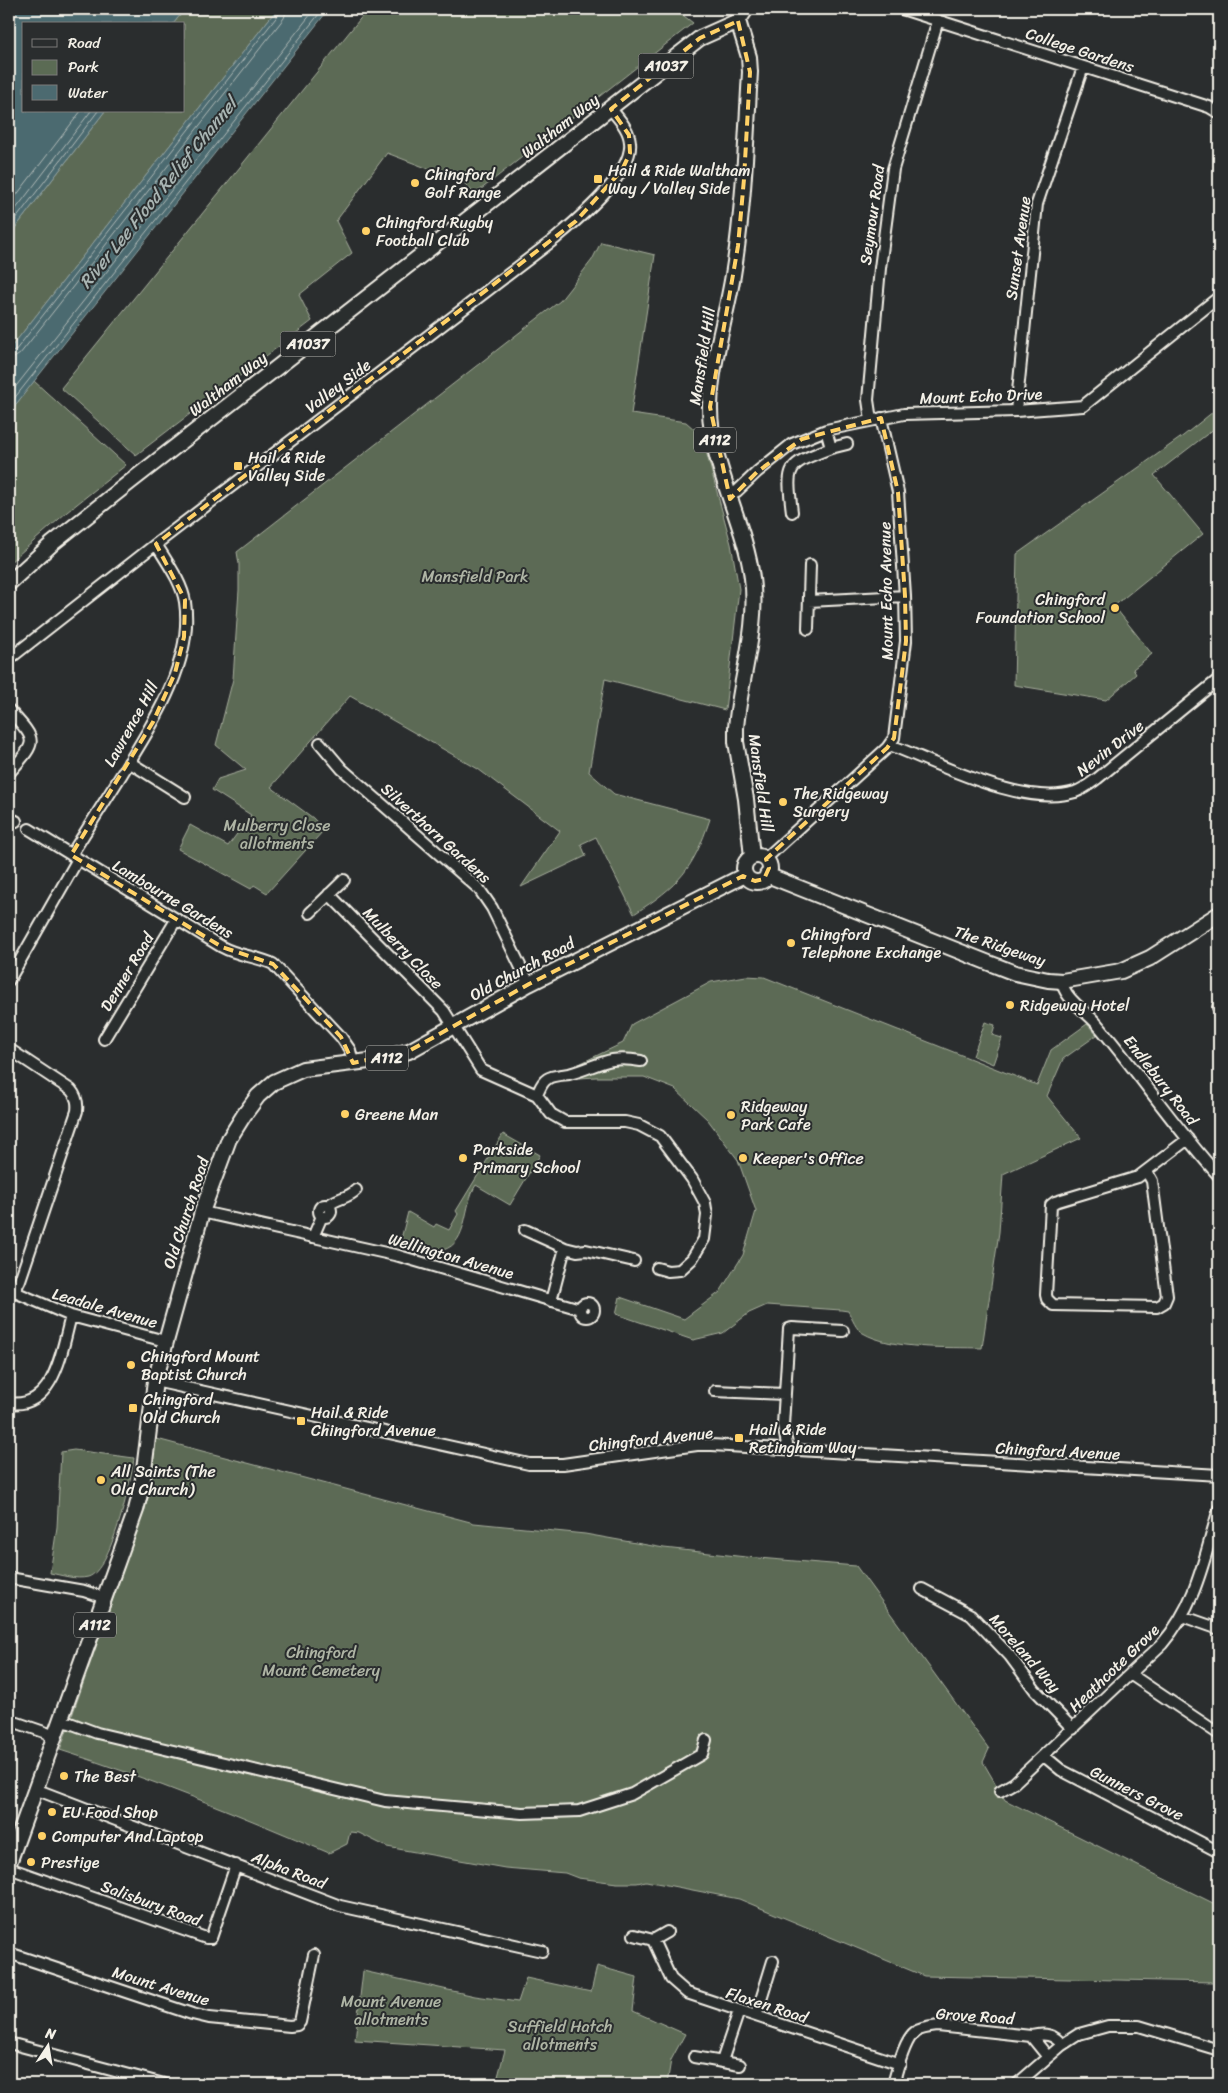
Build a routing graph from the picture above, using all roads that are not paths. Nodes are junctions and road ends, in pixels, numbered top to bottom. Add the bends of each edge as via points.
1 (746, 9) edge
2 (902, 9) edge
3 (938, 20) junction
4 (738, 21) junction
5 (1083, 66) junction
6 (611, 109) junction
7 (1219, 113) edge
8 (1219, 297) edge
9 (1016, 411) junction
10 (876, 419) junction
11 (826, 430) junction
12 (847, 444) dead end
13 (831, 448) junction
14 (729, 495) junction
15 (792, 512) dead end
16 (156, 544) junction
17 (810, 565) dead end
18 (9, 583) edge
19 (905, 596) junction
20 (809, 601) junction
21 (808, 629) dead end
22 (9, 659) edge
23 (1219, 679) edge
24 (9, 710) edge
25 (320, 743) dead end
26 (890, 745) junction
27 (129, 762) junction
28 (9, 773) edge
29 (185, 797) dead end
30 (29, 829) dead end
31 (75, 857) junction
32 (758, 858) junction
33 (745, 875) junction
34 (767, 876) junction
35 (344, 880) dead end
36 (329, 894) junction
37 (310, 913) dead end
38 (1219, 914) edge
39 (176, 920) junction
40 (9, 980) edge
41 (1062, 980) junction
42 (529, 984) junction
43 (454, 1025) junction
44 (104, 1039) dead end
45 (9, 1049) edge
46 (640, 1061) dead end
47 (352, 1063) junction
48 (537, 1095) junction
49 (1188, 1139) junction
50 (1147, 1172) junction
51 (1219, 1176) edge
52 (356, 1190) dead end
53 (202, 1212) junction
54 (525, 1230) dead end
55 (313, 1237) junction
56 (565, 1248) junction
57 (634, 1262) dead end
58 (657, 1268) dead end
59 (11, 1291) edge
60 (552, 1300) junction
61 (580, 1309) dead end
62 (71, 1316) junction
63 (843, 1332) dead end
64 (165, 1341) junction
65 (155, 1381) junction
66 (715, 1391) dead end
67 (784, 1394) junction
68 (9, 1403) edge
69 (788, 1449) junction
70 (1219, 1476) edge
71 (1219, 1509) edge
72 (9, 1578) edge
73 (922, 1590) dead end
74 (105, 1598) junction
75 (1182, 1616) junction
76 (1219, 1629) edge
77 (1130, 1674) junction
78 (9, 1720) edge
79 (59, 1721) junction
80 (1073, 1729) junction
81 (1219, 1734) edge
82 (52, 1739) junction
83 (706, 1740) dead end
84 (1044, 1756) junction
85 (35, 1789) junction
86 (1000, 1791) dead end
87 (1219, 1852) edge
88 (9, 1863) edge
89 (236, 1865) junction
90 (9, 1868) edge
91 (666, 1932) dead end
92 (634, 1935) dead end
93 (652, 1940) junction
94 (542, 1951) dead end
95 (9, 1953) edge
96 (314, 1955) dead end
97 (773, 1962) dead end
98 (739, 2011) junction
99 (756, 2016) junction
100 (1031, 2036) junction
101 (9, 2043) edge
102 (1062, 2045) junction
103 (1219, 2050) edge
104 (694, 2057) dead end
105 (1048, 2057) junction
106 (722, 2061) junction
107 (900, 2064) junction
108 (740, 2065) dead end
109 (164, 2084) edge
110 (893, 2084) edge
111 (1017, 2084) edge

1 - 4 main road
2 - 3 street, College Gardens
3 - 5 street, College Gardens
3 - 10 street, Seymour Road via 893,169 868,400
4 - 6 main road, Waltham Way / A1037 via 700,38
4 - 14 main road, Mansfield Hill / A112 via 750,72 744,179 737,254 710,407 713,434
5 - 7 street, College Gardens
5 - 9 street, Sunset Avenue via 1037,204
6 - 16 street, Valley Side via 629,135 630,153 622,170 576,221
6 - 18 main road, Waltham Way / A1037 via 122,488
8 - 9 street, Mount Echo Drive via 1083,406
9 - 10 street, Mount Echo Drive via 904,414
10 - 11 street, Mount Echo Drive
10 - 19 street, Mount Echo Avenue via 898,492
11 - 13 street
11 - 14 street, Mount Echo Drive via 792,444 737,492
12 - 13 street
13 - 15 street via 800,460 792,467 788,479
14 - 32 main road, Mansfield Hill / A112 via 750,562 754,594 736,742 750,830
16 - 22 street, Valley Side
16 - 27 street, Lawrence Hill via 185,600 184,637 166,697
17 - 20 street
19 - 20 street
19 - 26 street, Mount Echo Avenue via 906,641 894,738
20 - 21 street
23 - 26 street, Nevin Drive via 1098,778 1077,791 1063,795 1035,795 993,786
24 - 28 street via 30,733 32,747
25 - 42 street, Silverthorn Gardens via 342,769 486,897
26 - 32 street
27 - 29 street
27 - 31 street, Lawrence Hill
30 - 31 street, Lambourne Gardens
31 - 39 street, Lambourne Gardens
31 - 40 street, Lawrence Hill
32 - 33 main road, A112 via 747,860
32 - 34 main road, A112 via 769,868
33 - 34 main road, Old Church Road / A112 via 755,881
33 - 42 main road, Old Church Road / A112
34 - 41 main road, The Ridgeway via 1015,973
35 - 36 street
36 - 37 street
36 - 43 street, Mulberry Close
38 - 41 main road, The Ridgeway via 1132,967
39 - 44 street, Denner Road
39 - 47 street, Lambourne Gardens via 224,949 272,964 342,1037 350,1050
41 - 49 street, Endlebury Road via 1065,993 1097,1024
42 - 43 main road, Old Church Road / A112
43 - 47 main road, Old Church Road / A112 via 409,1051
43 - 48 street, Mulberry Close via 482,1070
45 - 59 street via 71,1090 78,1105 23,1272
46 - 48 street via 622,1058 601,1061 578,1071 549,1077
47 - 53 main road, Old Church Road / A112 via 303,1069 274,1082 258,1096 230,1139
48 - 58 street via 551,1114 565,1122 626,1122 652,1130 669,1146 692,1179 708,1215 704,1240 680,1270
49 - 50 street
49 - 51 street, Endlebury Road
50 - 50 street via 1051,1205 1046,1294 1053,1305 1157,1307 1164,1303 1167,1296 1152,1181
52 - 55 street via 328,1205 332,1210 330,1215 322,1216
53 - 55 street, Wellington Avenue
53 - 64 main road, Old Church Road / A112
54 - 56 street
55 - 60 street, Wellington Avenue via 399,1256
56 - 57 street
56 - 60 street
59 - 62 street, Leadale Avenue
60 - 61 street, Wellington Avenue
62 - 64 street, Leadale Avenue
62 - 68 street via 53,1379 38,1397
63 - 67 street via 789,1329
64 - 65 main road, Old Church Road / A112
65 - 69 street, Chingford Avenue via 528,1464 563,1464 696,1445
65 - 74 main road, Old Church Road / A112 via 142,1486
66 - 67 street
67 - 69 street via 783,1425
69 - 70 street, Chingford Avenue
71 - 75 street, Heathcote Grove via 1201,1574
72 - 74 street via 84,1591
73 - 80 street, Moreland Way via 971,1615
74 - 79 main road, Old Church Road / A112
75 - 76 street
75 - 77 street, Heathcote Grove via 1162,1644
77 - 80 street, Heathcote Grove
77 - 81 street
78 - 82 street via 47,1733
79 - 82 main road, Old Church Road / A112
79 - 83 street via 97,1733 385,1800 522,1813 579,1811 632,1794 702,1754
80 - 84 street, Heathcote Grove
82 - 85 main road, Old Church Road / A112
84 - 86 street, Heathcote Grove
84 - 87 street, Gunners Grove via 1062,1770
85 - 88 main road, Old Church Road / A112
85 - 89 street, Alpha Road
89 - 90 street, Salisbury Road via 211,1938
89 - 94 street, Alpha Road via 340,1906
91 - 93 street
92 - 93 street
93 - 98 street, Flaxen Road via 671,1979 687,1994
95 - 96 street, Mount Avenue via 192,2014 290,2026 300,2022
97 - 99 street
98 - 99 street, Flaxen Road
98 - 106 street
99 - 107 street, Flaxen Road
100 - 102 street, Grove Road via 1051,2035
100 - 105 street, Grove Road
100 - 107 street, Grove Road via 928,2027 914,2033 908,2040
101 - 109 street
102 - 103 street via 1090,2030 1125,2024
102 - 105 street
104 - 106 street
105 - 111 street
106 - 108 street
107 - 110 street, Grove Road

